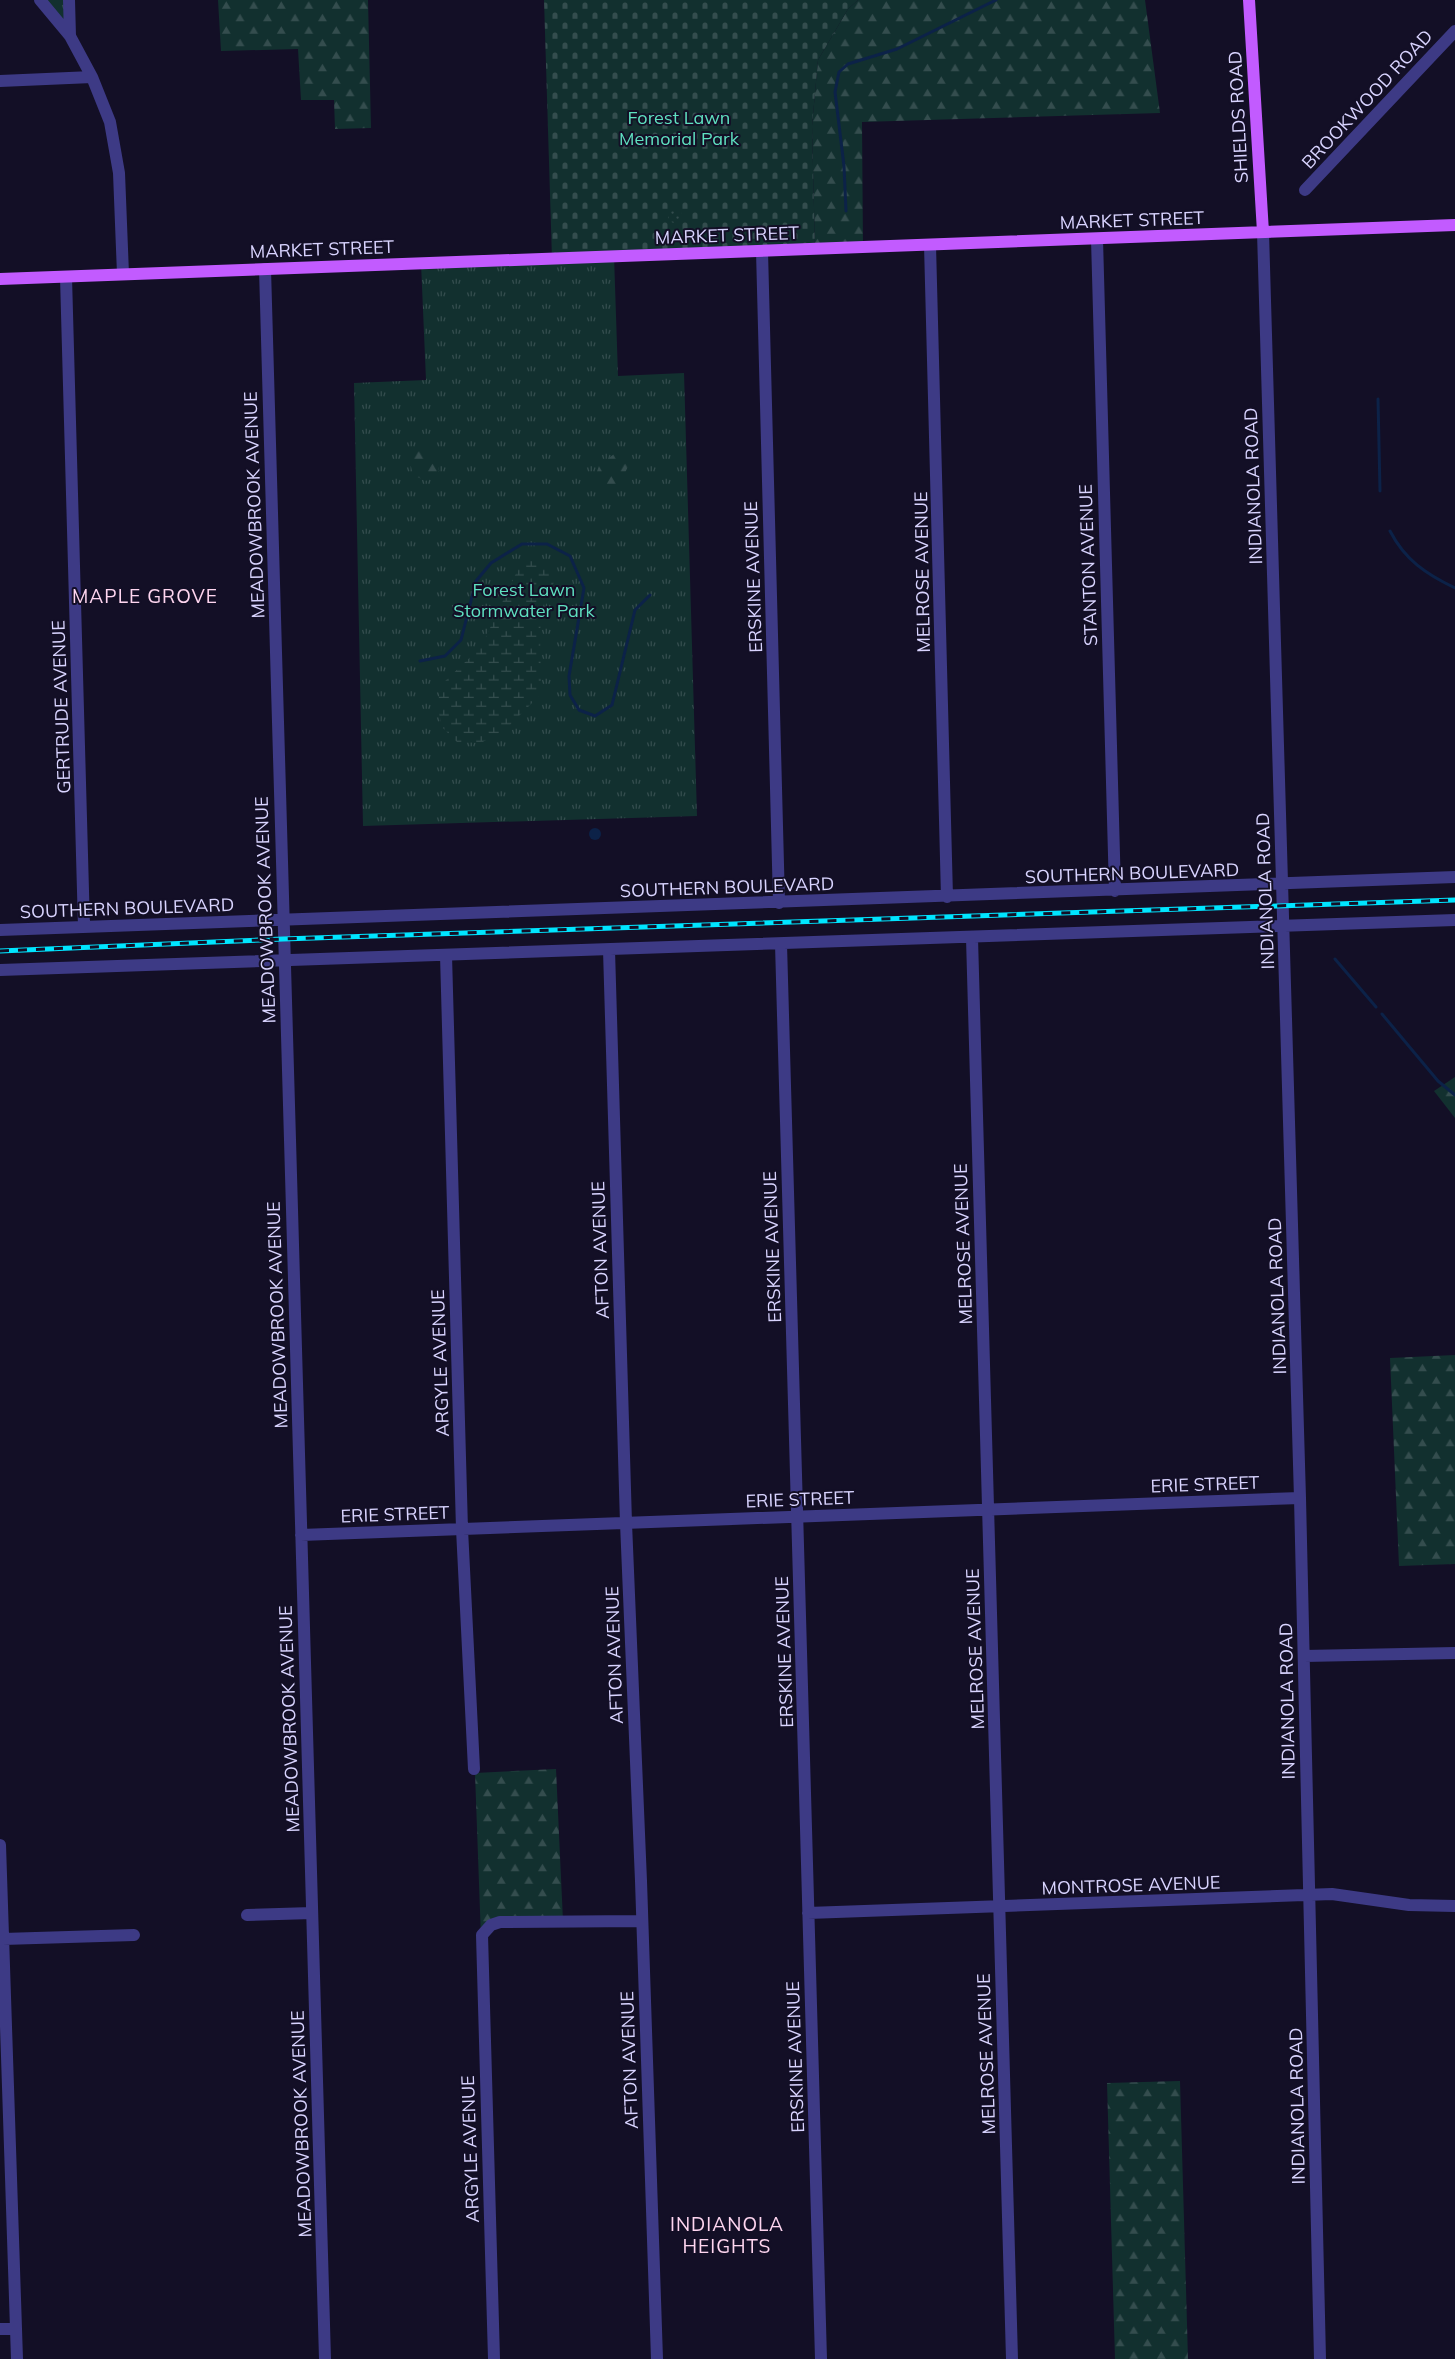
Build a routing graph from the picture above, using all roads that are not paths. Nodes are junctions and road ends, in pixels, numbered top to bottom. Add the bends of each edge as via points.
1 (40, 0) edge
2 (69, 0) edge
3 (1249, 0) edge
4 (1455, 31) edge
5 (70, 36) junction
6 (92, 77) junction
7 (0, 81) edge
8 (1305, 190) dead end
9 (1455, 225) edge
10 (1263, 232) junction
11 (1096, 239) junction
12 (930, 246) junction
13 (762, 251) junction
14 (264, 269) junction
15 (123, 274) junction
16 (66, 277) junction
17 (0, 279) edge
18 (1455, 877) edge
19 (1283, 885) junction
20 (1115, 891) junction
21 (947, 897) junction
22 (779, 903) junction
23 (283, 920) junction
24 (1455, 920) edge
25 (1284, 924) junction
26 (84, 927) junction
27 (0, 930) edge
28 (972, 938) junction
29 (781, 944) junction
30 (609, 950) junction
31 (446, 955) junction
32 (284, 961) junction
33 (0, 970) edge
34 (1300, 1498) junction
35 (988, 1510) junction
36 (797, 1516) junction
37 (626, 1523) junction
38 (462, 1529) junction
39 (301, 1535) junction
40 (1455, 1654) edge
41 (1304, 1656) junction
42 (474, 1769) dead end
43 (0, 1846) edge
44 (1310, 1896) junction
45 (1455, 1906) edge
46 (999, 1908) junction
47 (312, 1913) junction
48 (808, 1913) junction
49 (247, 1915) dead end
50 (642, 1921) junction
51 (134, 1935) dead end
52 (3, 1939) junction
53 (16, 2329) junction
54 (0, 2330) edge
55 (17, 2359) edge
56 (325, 2359) edge
57 (494, 2359) edge
58 (657, 2359) edge
59 (821, 2359) edge
60 (1012, 2359) edge
61 (1320, 2359) edge

1 - 5 street
2 - 5 street
3 - 10 main road, SHIELDS ROAD
4 - 8 street, BROOKWOOD ROAD
5 - 6 street
6 - 7 street
6 - 15 street via 107,113 119,172
9 - 10 main road, MARKET STREET
10 - 11 main road, MARKET STREET
10 - 19 street, INDIANOLA ROAD
11 - 12 main road, MARKET STREET
11 - 20 street, STANTON AVENUE
12 - 13 main road, MARKET STREET
12 - 21 street, MELROSE AVENUE
13 - 14 main road, MARKET STREET
13 - 22 street, ERSKINE AVENUE
14 - 15 main road, MARKET STREET
14 - 23 street, MEADOWBROOK AVENUE
15 - 16 main road, MARKET STREET
16 - 17 main road, MARKET STREET
16 - 26 street, GERTRUDE AVENUE
18 - 19 street, SOUTHERN BOULEVARD
19 - 20 street, SOUTHERN BOULEVARD
19 - 25 street, INDIANOLA ROAD
20 - 21 street, SOUTHERN BOULEVARD
21 - 22 street, SOUTHERN BOULEVARD
22 - 23 street, SOUTHERN BOULEVARD
23 - 26 street, SOUTHERN BOULEVARD
23 - 32 street, MEADOWBROOK AVENUE
24 - 25 street
25 - 28 street
25 - 34 street, INDIANOLA ROAD
26 - 27 street, SOUTHERN BOULEVARD
28 - 29 street
28 - 35 street, MELROSE AVENUE
29 - 30 street
29 - 36 street, ERSKINE AVENUE
30 - 31 street
30 - 37 street, AFTON AVENUE
31 - 32 street
31 - 38 street, ARGYLE AVENUE
32 - 33 street
32 - 39 street, MEADOWBROOK AVENUE
34 - 35 street, ERIE STREET
34 - 41 street, INDIANOLA ROAD
35 - 36 street, ERIE STREET
35 - 46 street, MELROSE AVENUE
36 - 37 street, ERIE STREET
36 - 48 street, ERSKINE AVENUE
37 - 38 street, ERIE STREET
37 - 50 street, AFTON AVENUE
38 - 39 street, ERIE STREET
38 - 42 street, ARGYLE AVENUE
39 - 47 street, MEADOWBROOK AVENUE
40 - 41 street
41 - 44 street, INDIANOLA ROAD
43 - 52 street
44 - 45 street, MONTROSE AVENUE via 1356,1896 1409,1904
44 - 46 street, MONTROSE AVENUE
44 - 61 street, INDIANOLA ROAD
46 - 48 street, MONTROSE AVENUE
46 - 60 street, MELROSE AVENUE
47 - 49 street
47 - 56 street, MEADOWBROOK AVENUE
48 - 59 street, ERSKINE AVENUE
50 - 57 street, ARGYLE AVENUE via 500,1922 491,1925 481,1938
50 - 58 street, AFTON AVENUE
51 - 52 street
52 - 53 street
53 - 54 street
53 - 55 street

